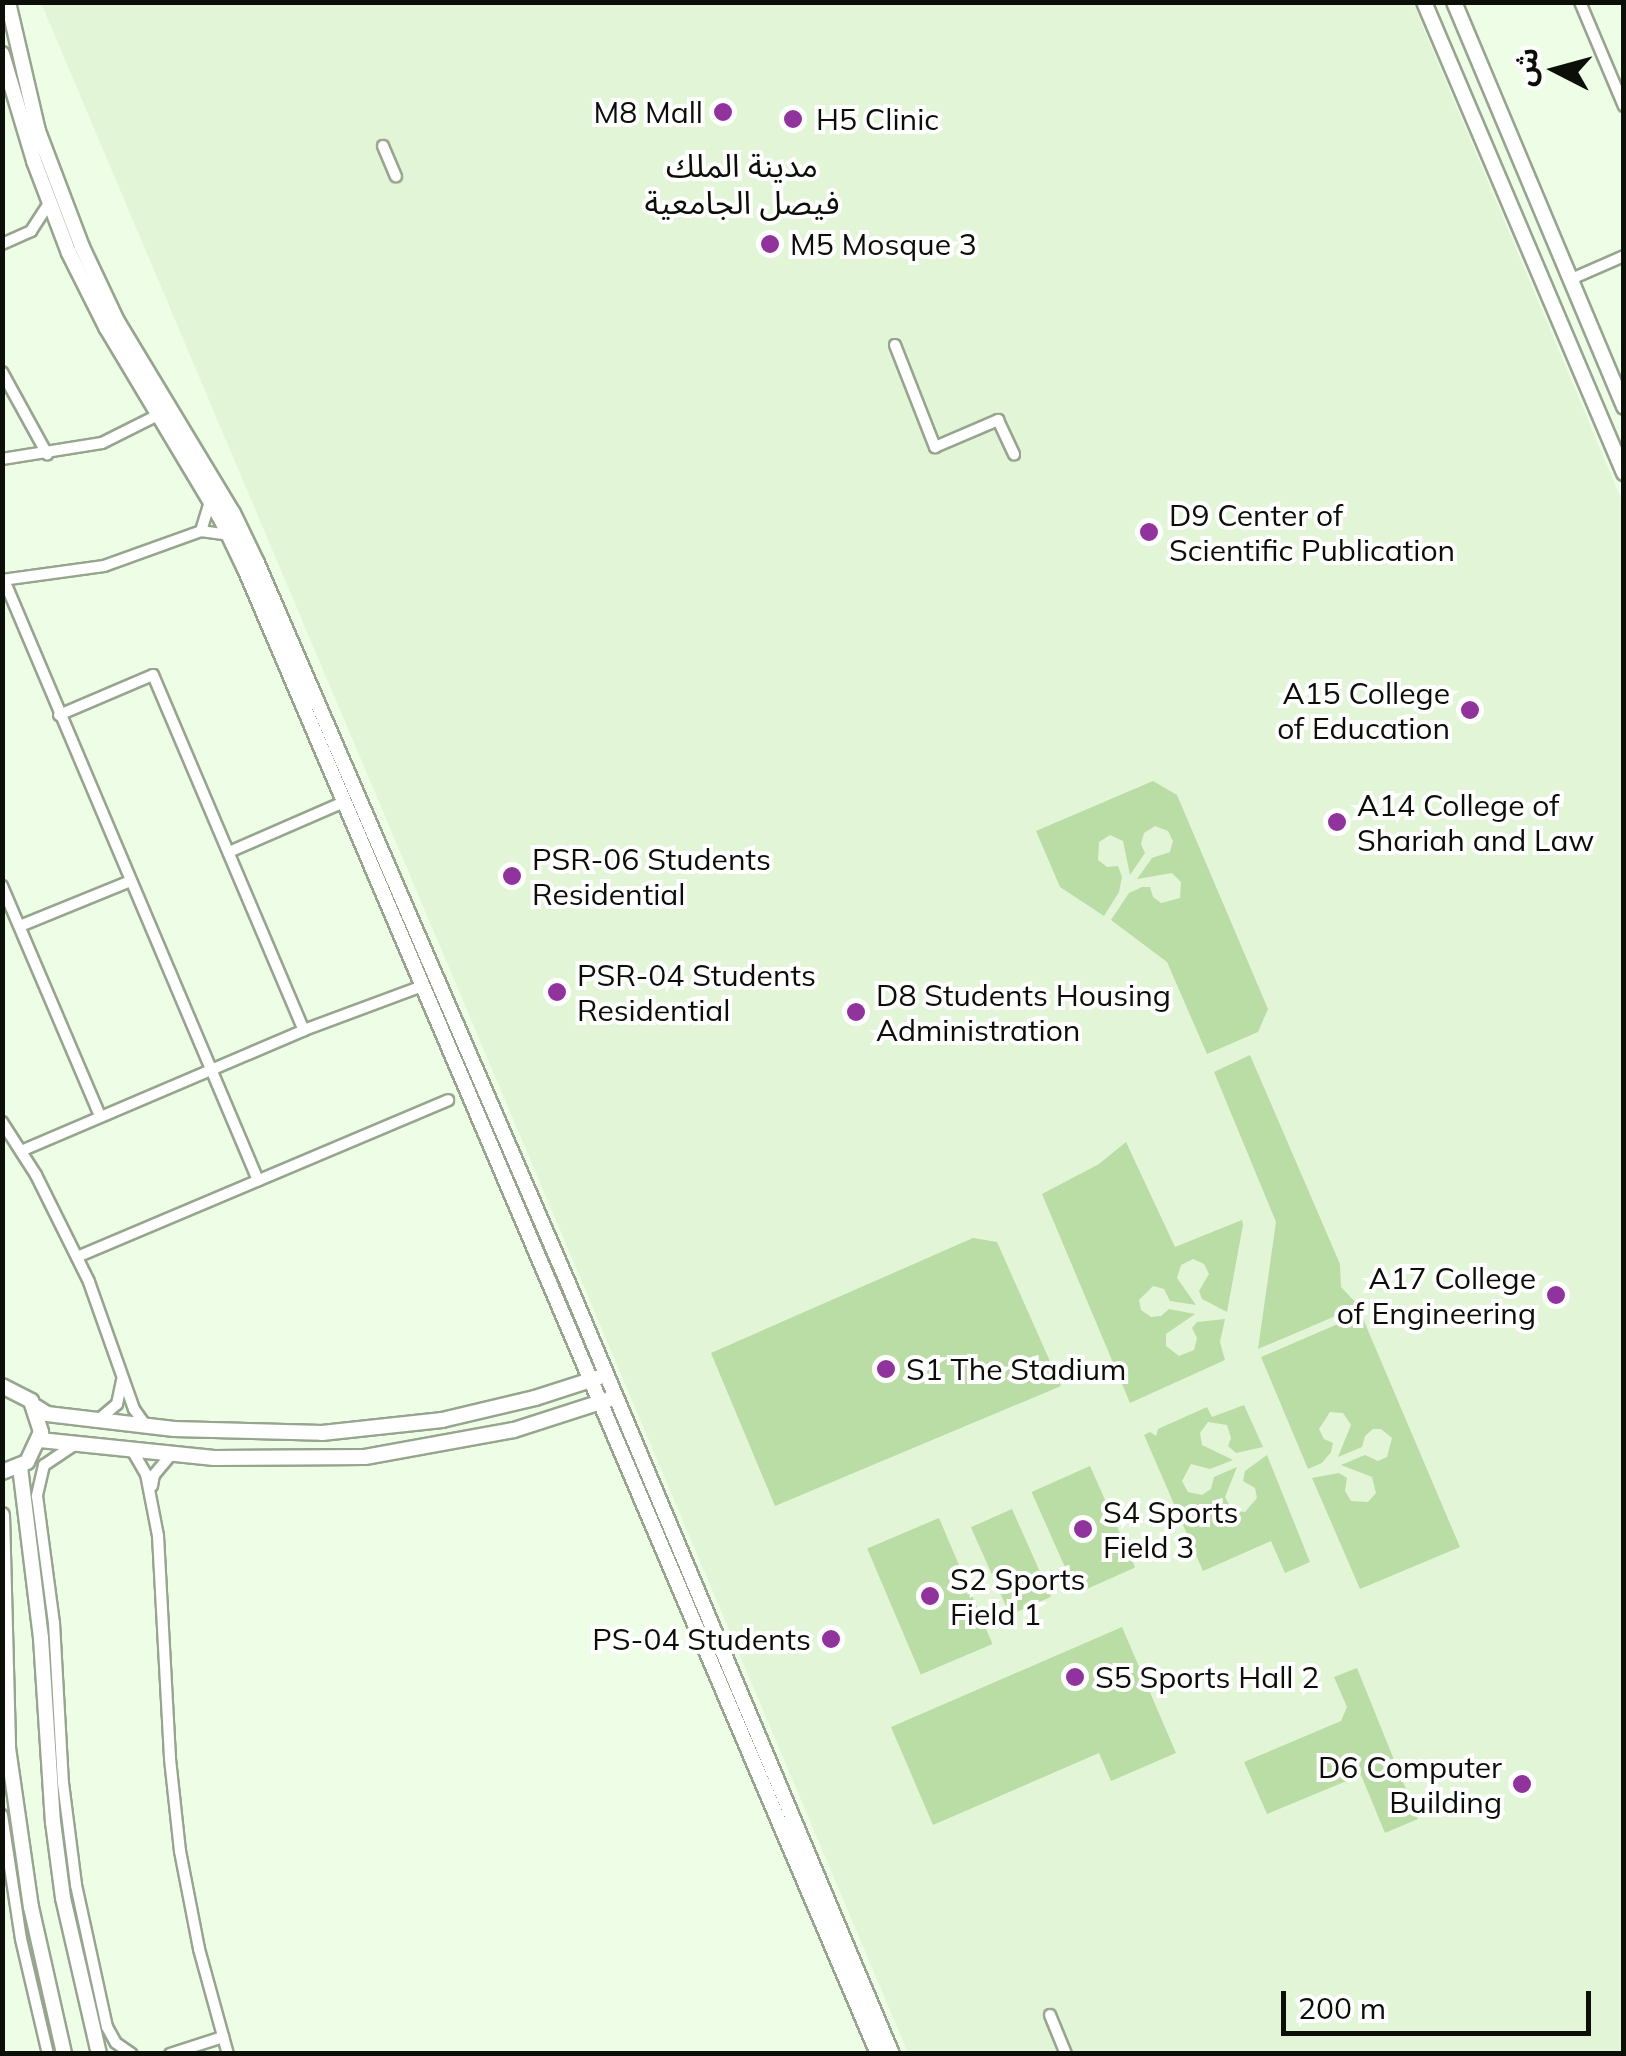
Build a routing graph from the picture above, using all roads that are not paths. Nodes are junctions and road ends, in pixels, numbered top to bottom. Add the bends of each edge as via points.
1 (8, 2) edge
2 (1424, 2) edge
3 (1454, 2) edge
4 (1580, 2) edge
5 (2, 54) edge
6 (1624, 106) edge
7 (382, 146) dead end
8 (396, 176) dead end
9 (49, 202) junction
10 (31, 231) junction
11 (63, 237) junction
12 (2, 244) edge
13 (1624, 256) edge
14 (1569, 280) junction
15 (895, 345) dead end
16 (2, 372) edge
17 (1624, 407) edge
18 (158, 416) junction
19 (47, 454) junction
20 (1014, 455) dead end
21 (2, 459) edge
22 (1624, 473) edge
23 (210, 502) junction
24 (201, 530) junction
25 (229, 535) junction
26 (3, 580) edge
27 (59, 715) junction
28 (344, 802) junction
29 (229, 852) junction
30 (130, 882) junction
31 (2, 886) edge
32 (20, 926) junction
33 (422, 986) junction
34 (304, 1030) junction
35 (210, 1070) junction
36 (448, 1100) dead end
37 (100, 1116) junction
38 (2, 1122) edge
39 (21, 1151) junction
40 (258, 1180) junction
41 (77, 1257) junction
42 (121, 1370) junction
43 (599, 1377) junction
44 (5, 1384) edge
45 (130, 1398) junction
46 (608, 1400) junction
47 (117, 1404) junction
48 (36, 1408) junction
49 (98, 1420) junction
50 (146, 1426) junction
51 (40, 1440) junction
52 (80, 1442) junction
53 (132, 1450) junction
54 (171, 1455) junction
55 (20, 1467) junction
56 (2, 1472) edge
57 (151, 1492) junction
58 (2, 1515) edge
59 (4, 1534) edge
60 (4, 1593) edge
61 (2, 1814) edge
62 (6, 1868) edge
63 (1050, 2015) dead end
64 (222, 2037) junction
65 (100, 2052) edge
66 (48, 2054) edge
67 (64, 2054) edge
68 (132, 2054) edge
69 (170, 2054) edge
70 (228, 2054) edge
71 (878, 2054) edge
72 (892, 2054) edge
73 (1066, 2054) edge

1 - 43 main road via 38,131 82,247 257,563
2 - 22 main road
3 - 14 main road
4 - 6 street
5 - 9 main road
7 - 8 street
9 - 10 street
9 - 11 main road
10 - 11 street
10 - 12 street
11 - 18 main road
13 - 14 street
14 - 17 main road
15 - 20 street via 935,447 998,420
16 - 19 street
18 - 19 street via 102,444
18 - 23 main road
19 - 21 street
23 - 24 street
23 - 25 main road
24 - 25 street
24 - 26 street via 104,566
25 - 28 main road
26 - 27 street
27 - 29 street via 153,675
27 - 30 street
28 - 29 street
28 - 33 main road
29 - 34 street
30 - 32 street
30 - 35 street
31 - 32 street
32 - 37 street
33 - 34 street
33 - 43 main road
34 - 35 street
35 - 37 street
35 - 40 street
36 - 40 street
37 - 39 street
38 - 39 street
39 - 41 street
40 - 41 street
41 - 42 street
42 - 45 street
42 - 47 street
43 - 46 main road
43 - 50 main road via 482,1412 363,1431 270,1434
44 - 48 main road
45 - 47 street
45 - 50 street
46 - 54 main road via 514,1430 392,1454 296,1460
46 - 71 main road
46 - 72 main road
47 - 49 street
48 - 49 main road
48 - 51 main road
49 - 50 main road
51 - 52 main road
51 - 55 main road
52 - 53 main road
52 - 68 street via 44,1465 36,1496 51,1591 76,1884 106,2027
53 - 54 main road
53 - 57 street
54 - 57 street via 154,1474
55 - 56 main road
55 - 65 main road via 39,1611 53,1822
57 - 64 street via 175,1814
58 - 59 main road
59 - 60 main road
60 - 67 main road via 11,1768 31,1907
61 - 62 street
62 - 66 street
63 - 73 street
64 - 69 street
64 - 70 street

